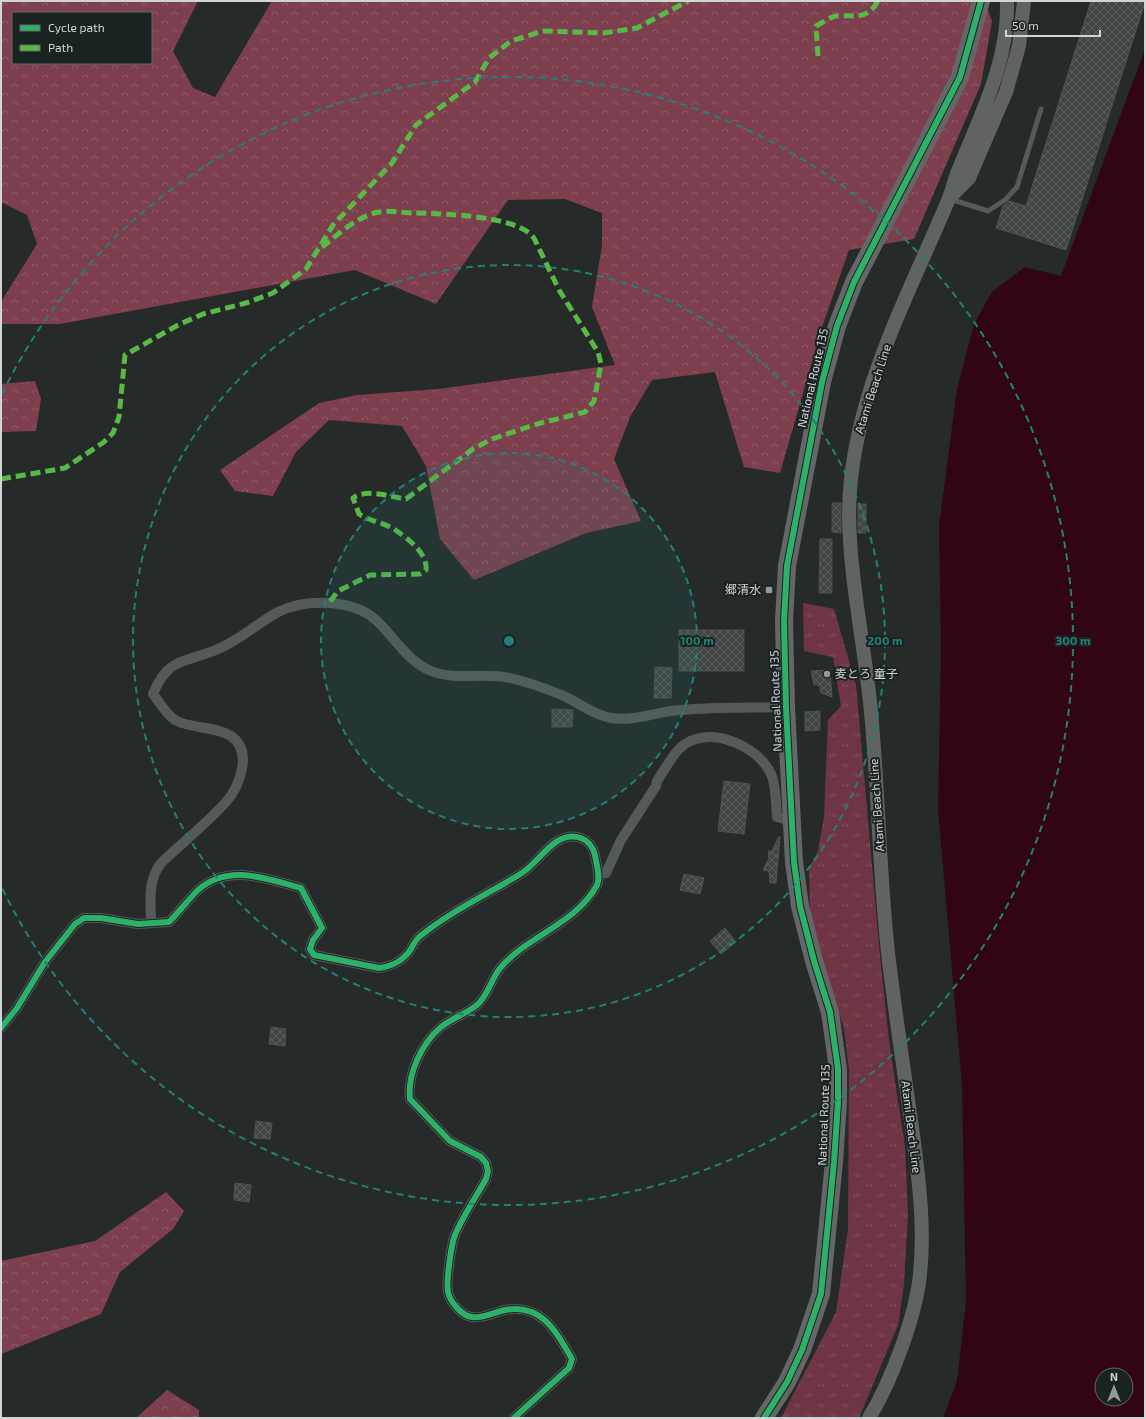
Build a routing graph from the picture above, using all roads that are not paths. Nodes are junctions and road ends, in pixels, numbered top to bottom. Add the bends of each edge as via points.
1 (981, 1) edge
2 (1007, 1) edge
3 (1024, 1) edge
4 (1041, 109) dead end
5 (949, 198) junction
6 (786, 706) junction
7 (792, 821) junction
8 (598, 874) junction
9 (151, 923) junction
10 (1, 1028) edge
11 (514, 1418) edge
12 (764, 1418) edge
13 (869, 1418) edge

1 - 6 highway, National Route 135 via 960,77 854,282 836,326 804,471 787,566 784,621
2 - 5 street, Atami Beach Line via 1005,38 996,76
3 - 5 street, Atami Beach Line via 1019,46 1006,92 969,178
4 - 5 lane via 1017,187 1005,200 988,211
5 - 13 street, Atami Beach Line via 895,326 864,409 849,491 850,541 871,713 888,957 917,1164 921,1215 920,1275 910,1321 881,1398
6 - 7 highway, National Route 135
6 - 9 street via 679,710 611,718 563,696 511,678 446,675 430,671 413,661 368,614 352,607 329,603 298,605 279,611 219,649 173,666 159,679 153,694 167,713 176,720 231,736 239,745 243,757 242,770 226,801 161,863 154,873 150,886
7 - 8 street via 777,817 772,775 757,755 731,740 697,739 680,748 621,840 606,872
7 - 12 highway, National Route 135 via 800,906 830,1012 835,1042 838,1102 834,1170 821,1294 802,1350
8 - 9 street via 594,850 587,840 577,837 557,840 529,869 418,938 407,955 397,963 379,968 314,955 310,950 313,940 322,928 301,888 251,875 228,875 209,883 169,922
8 - 11 street via 598,884 571,916 510,957 500,968 479,1004 436,1032 415,1062 409,1092 410,1099 450,1141 481,1157 488,1171 459,1226 452,1245 448,1293 454,1305 465,1315 473,1318 515,1309 540,1316 553,1326 572,1359 569,1368
9 - 10 street via 84,918 75,924 45,962 17,1008

